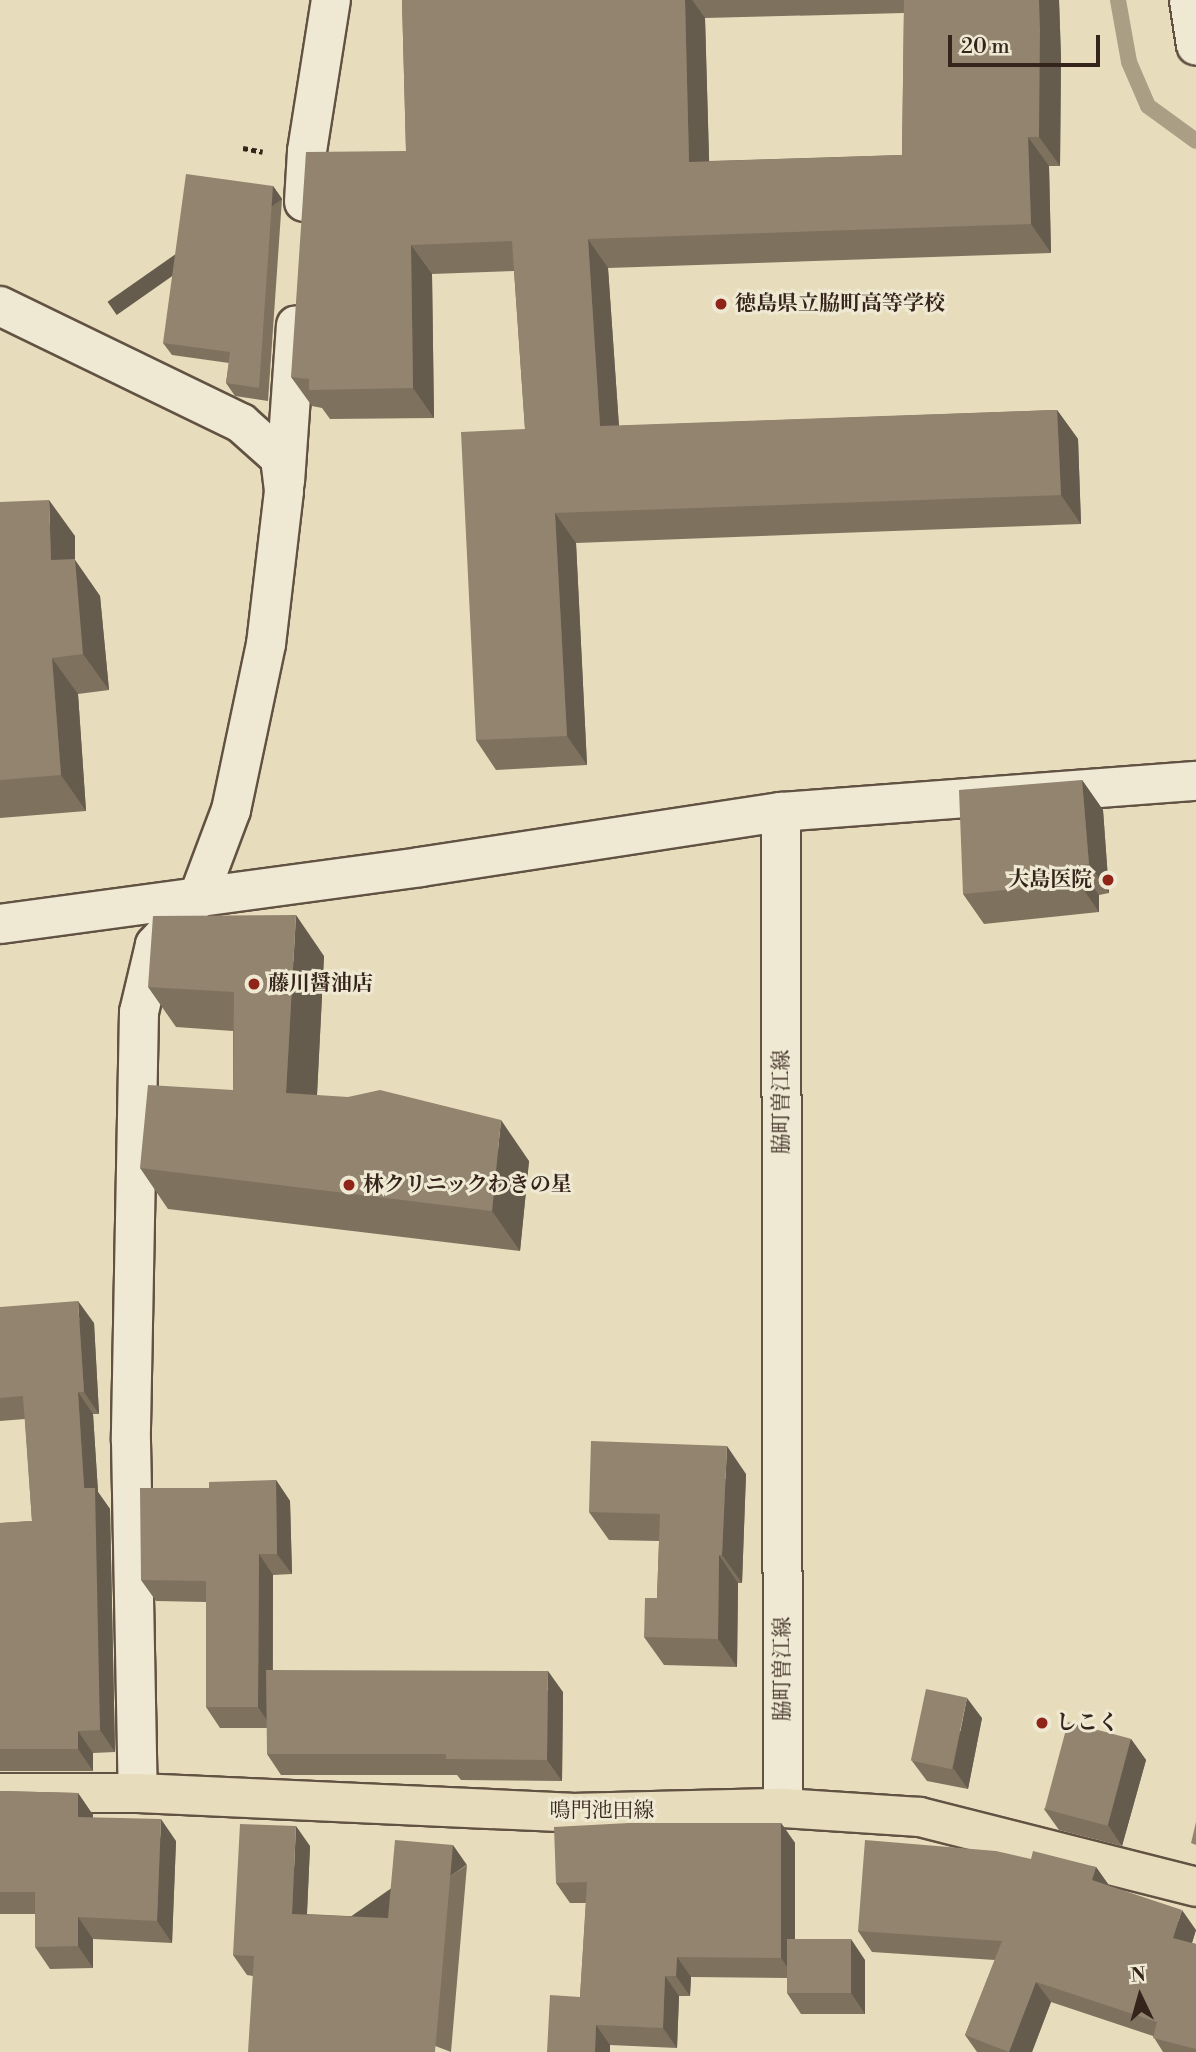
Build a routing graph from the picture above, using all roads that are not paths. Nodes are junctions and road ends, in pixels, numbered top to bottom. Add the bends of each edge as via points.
1 (331, 0) edge
2 (1189, 0) edge
3 (1196, 45) edge
4 (301, 244) edge
5 (298, 285) edge
6 (0, 306) edge
7 (284, 491) junction
8 (1196, 781) edge
9 (781, 812) junction
10 (198, 898) junction
11 (0, 924) edge
12 (0, 1793) edge
13 (138, 1793) junction
14 (783, 1808) junction
15 (1196, 1887) edge

1 - 4 street via 307,151
2 - 3 street
5 - 7 street
6 - 7 street via 241,423 280,457
7 - 10 street via 266,644 237,784
8 - 9 street
9 - 10 street
9 - 14 street, 脇町曽江線
10 - 11 street
10 - 13 street via 155,945 139,1012 131,1441
12 - 13 main road, 鳴門池田線
13 - 14 main road, 鳴門池田線 via 571,1813
14 - 15 main road, 鳴門池田線 via 920,1817

